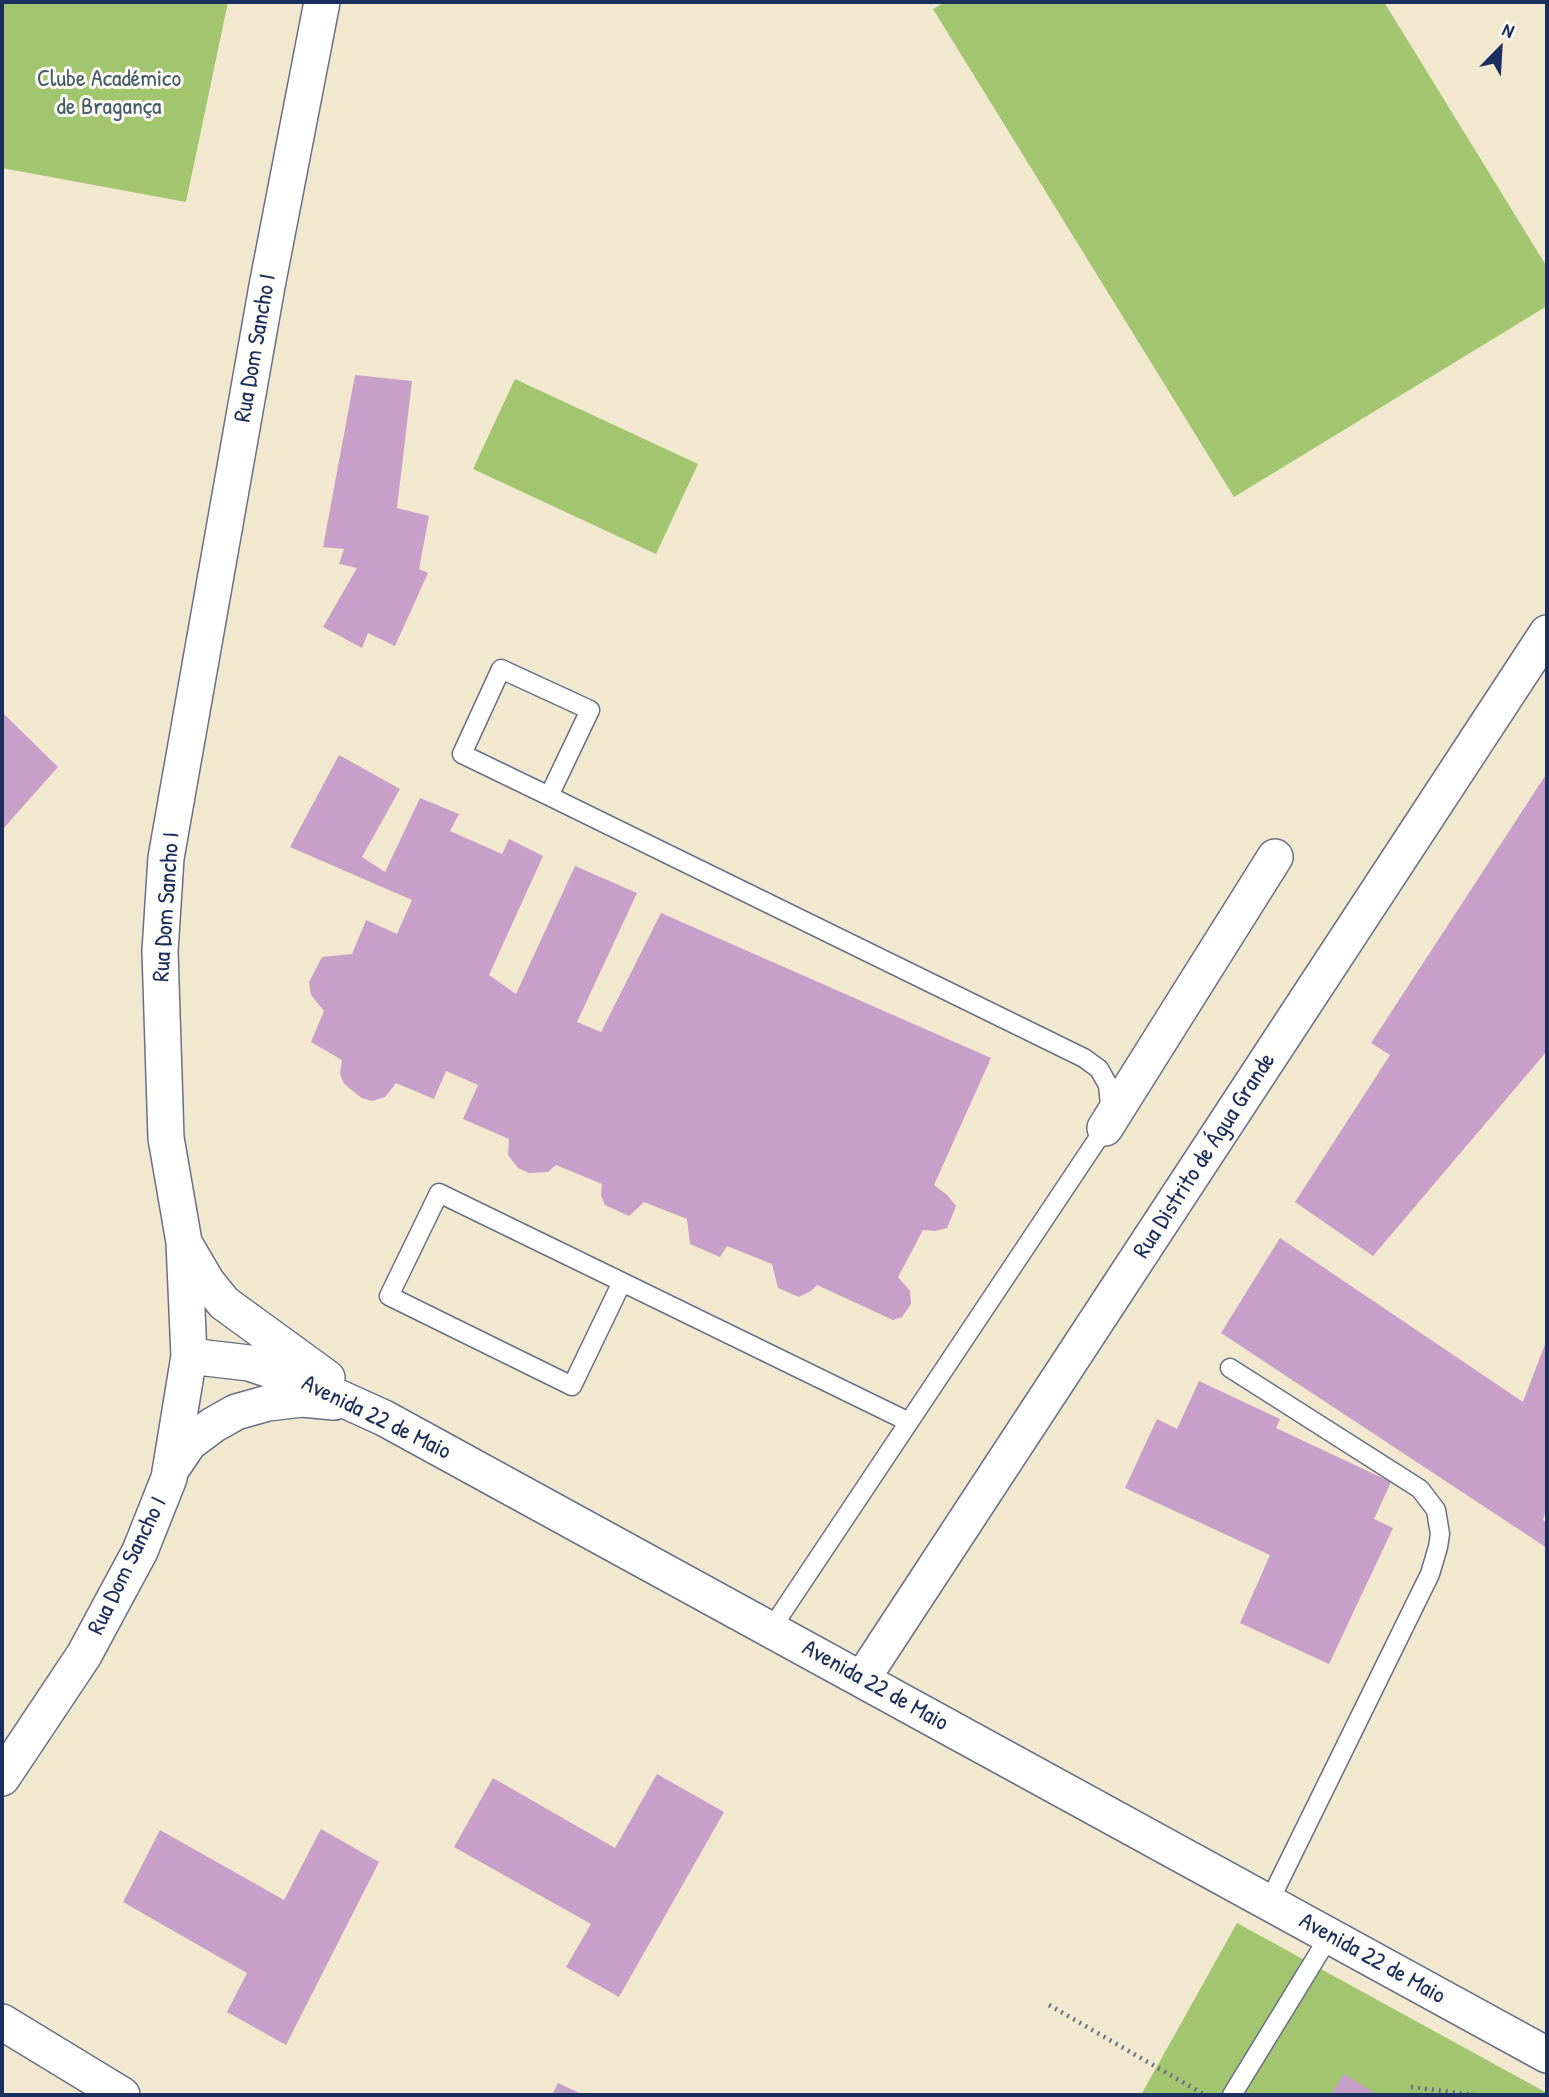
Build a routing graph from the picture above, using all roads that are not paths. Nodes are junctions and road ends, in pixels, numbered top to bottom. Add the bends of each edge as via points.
1 (322, 2) edge
2 (1547, 633) edge
3 (549, 796) junction
4 (1275, 857) dead end
5 (1105, 1128) junction
6 (184, 1242) junction
7 (622, 1282) junction
8 (189, 1356) junction
9 (1230, 1368) dead end
10 (355, 1404) junction
11 (909, 1422) junction
12 (170, 1471) junction
13 (771, 1629) junction
14 (862, 1679) junction
15 (2, 1778) edge
16 (1269, 1902) junction
17 (1330, 1935) junction
18 (2, 2022) edge
19 (1547, 2055) edge
20 (122, 2095) edge
21 (1232, 2095) edge

1 - 6 street, Rua Dom Sancho I via 166,858 160,951 166,1138
2 - 14 street, Rua Distrito de Água Grande
3 - 3 lane via 590,710 501,669 462,754
3 - 5 lane via 1084,1058 1108,1085
4 - 5 street
5 - 11 lane
6 - 8 street, Rua Dom Sancho I
6 - 10 street via 224,1303 320,1371
7 - 7 lane via 439,1193 389,1296 572,1385
7 - 11 lane
8 - 10 street, Avenida 22 de Maio via 249,1363
8 - 12 street, Rua Dom Sancho I
9 - 16 lane via 1420,1489 1436,1510 1440,1534 1430,1574
10 - 12 street via 302,1399 236,1412 189,1443
10 - 13 street, Avenida 22 de Maio
11 - 13 lane
12 - 15 street, Rua Dom Sancho I via 140,1551 84,1655
13 - 14 street, Avenida 22 de Maio
14 - 16 street, Avenida 22 de Maio
16 - 17 street, Avenida 22 de Maio
17 - 19 street, Avenida 22 de Maio
17 - 21 lane
18 - 20 street

